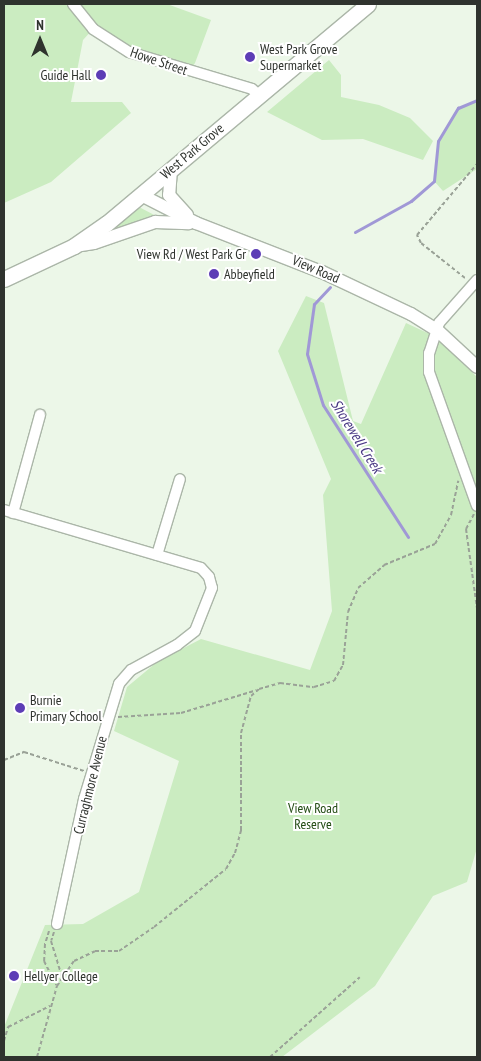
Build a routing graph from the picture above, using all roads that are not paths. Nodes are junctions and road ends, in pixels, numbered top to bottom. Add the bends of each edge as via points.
1 (73, 4) edge
2 (368, 4) edge
3 (259, 95) junction
4 (172, 169) junction
5 (141, 195) junction
6 (196, 223) junction
7 (74, 246) junction
8 (4, 279) edge
9 (475, 282) edge
10 (437, 330) junction
11 (477, 367) edge
12 (40, 414) dead end
13 (180, 479) dead end
14 (477, 507) edge
15 (8, 512) edge
16 (157, 555) junction
17 (57, 924) road end

1 - 3 street, Howe Street via 93,29 129,52 252,90
2 - 3 main road, West Park Grove
3 - 4 main road, West Park Grove
4 - 5 main road, West Park Grove
4 - 6 street via 169,195
5 - 6 street, View Road
5 - 7 main road, West Park Grove
6 - 7 street via 155,222 94,243
6 - 10 street, View Road via 362,289
7 - 8 main road, West Park Grove
9 - 10 street via 439,323
10 - 11 street, View Road
10 - 14 street via 429,353 429,372
12 - 15 street
13 - 16 street
15 - 16 street, Curraghmore Avenue
16 - 17 street, Curraghmore Avenue via 201,568 209,577 212,588 195,631 177,645 131,670 120,684 92,773

